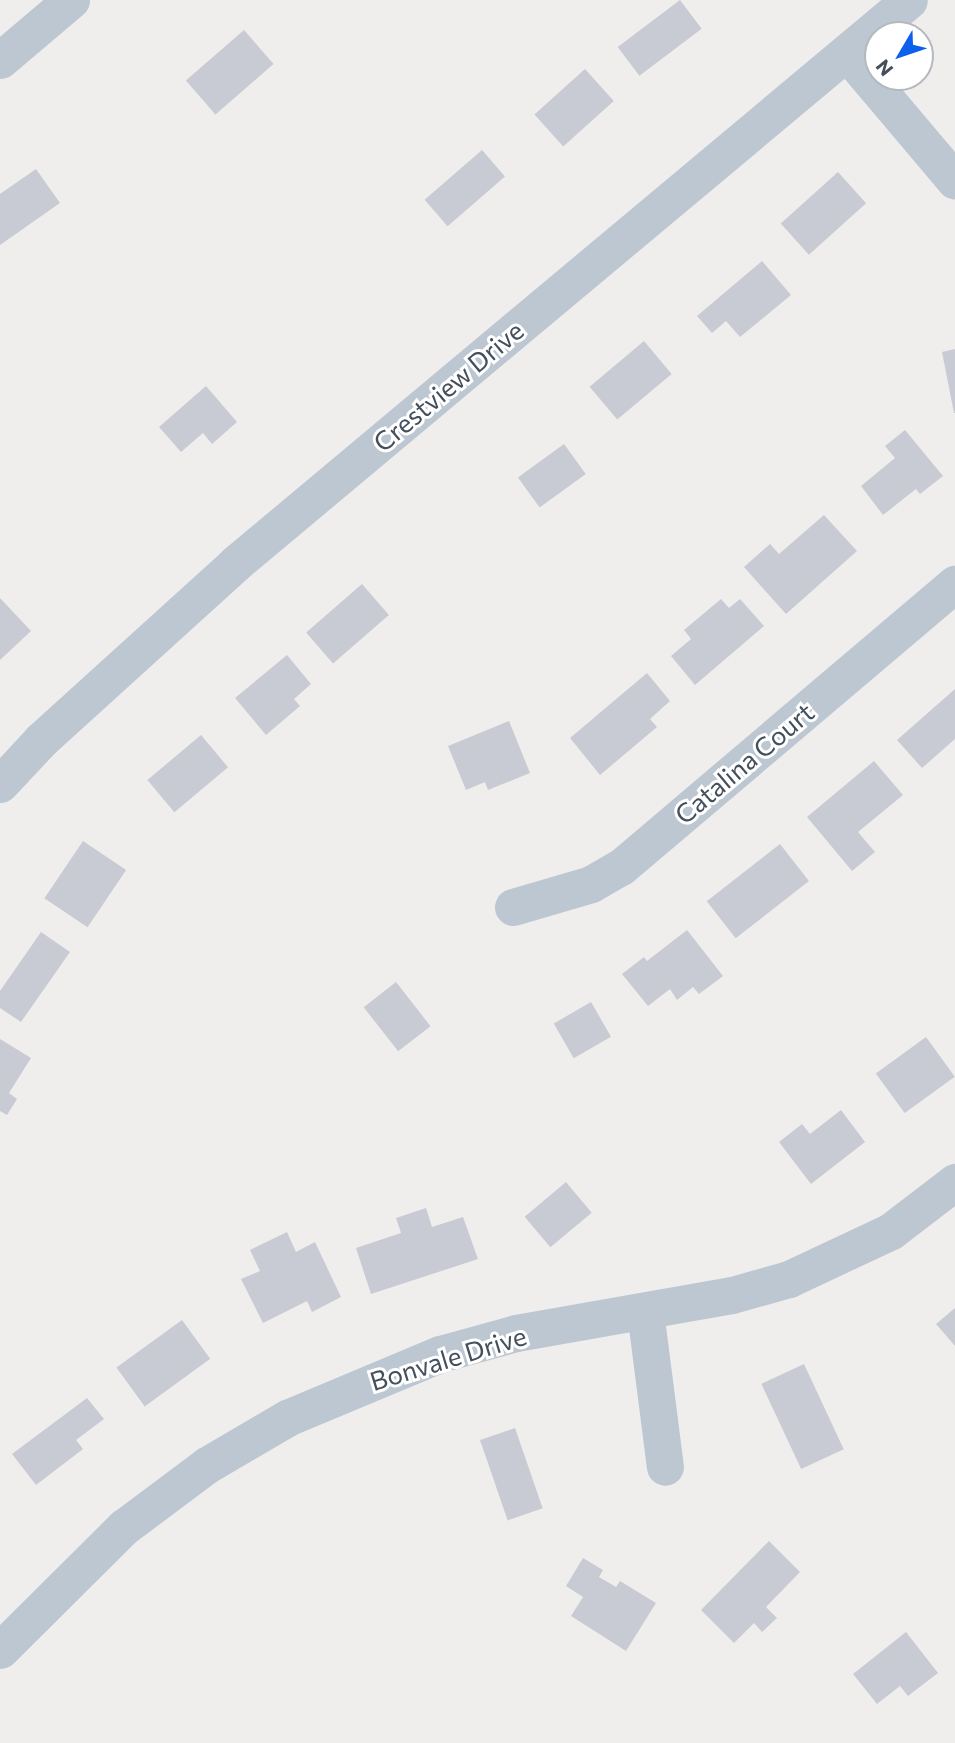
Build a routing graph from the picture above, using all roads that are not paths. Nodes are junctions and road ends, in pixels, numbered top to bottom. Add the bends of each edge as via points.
1 (71, 0) edge
2 (909, 0) edge
3 (847, 52) junction
4 (0, 60) edge
5 (955, 181) edge
6 (955, 584) edge
7 (0, 785) edge
8 (513, 907) dead end
9 (955, 1182) edge
10 (645, 1311) junction
11 (665, 1467) dead end
12 (0, 1650) edge

1 - 4 street
2 - 3 street, Crestview Drive
3 - 5 street
3 - 7 street, Crestview Drive via 236,563 41,740
6 - 8 street, Catalina Court via 621,867 591,884
9 - 10 street, Bonvale Drive via 891,1231 789,1279
10 - 11 street
10 - 12 street, Bonvale Drive via 516,1333 440,1354 287,1418 207,1465 124,1527

